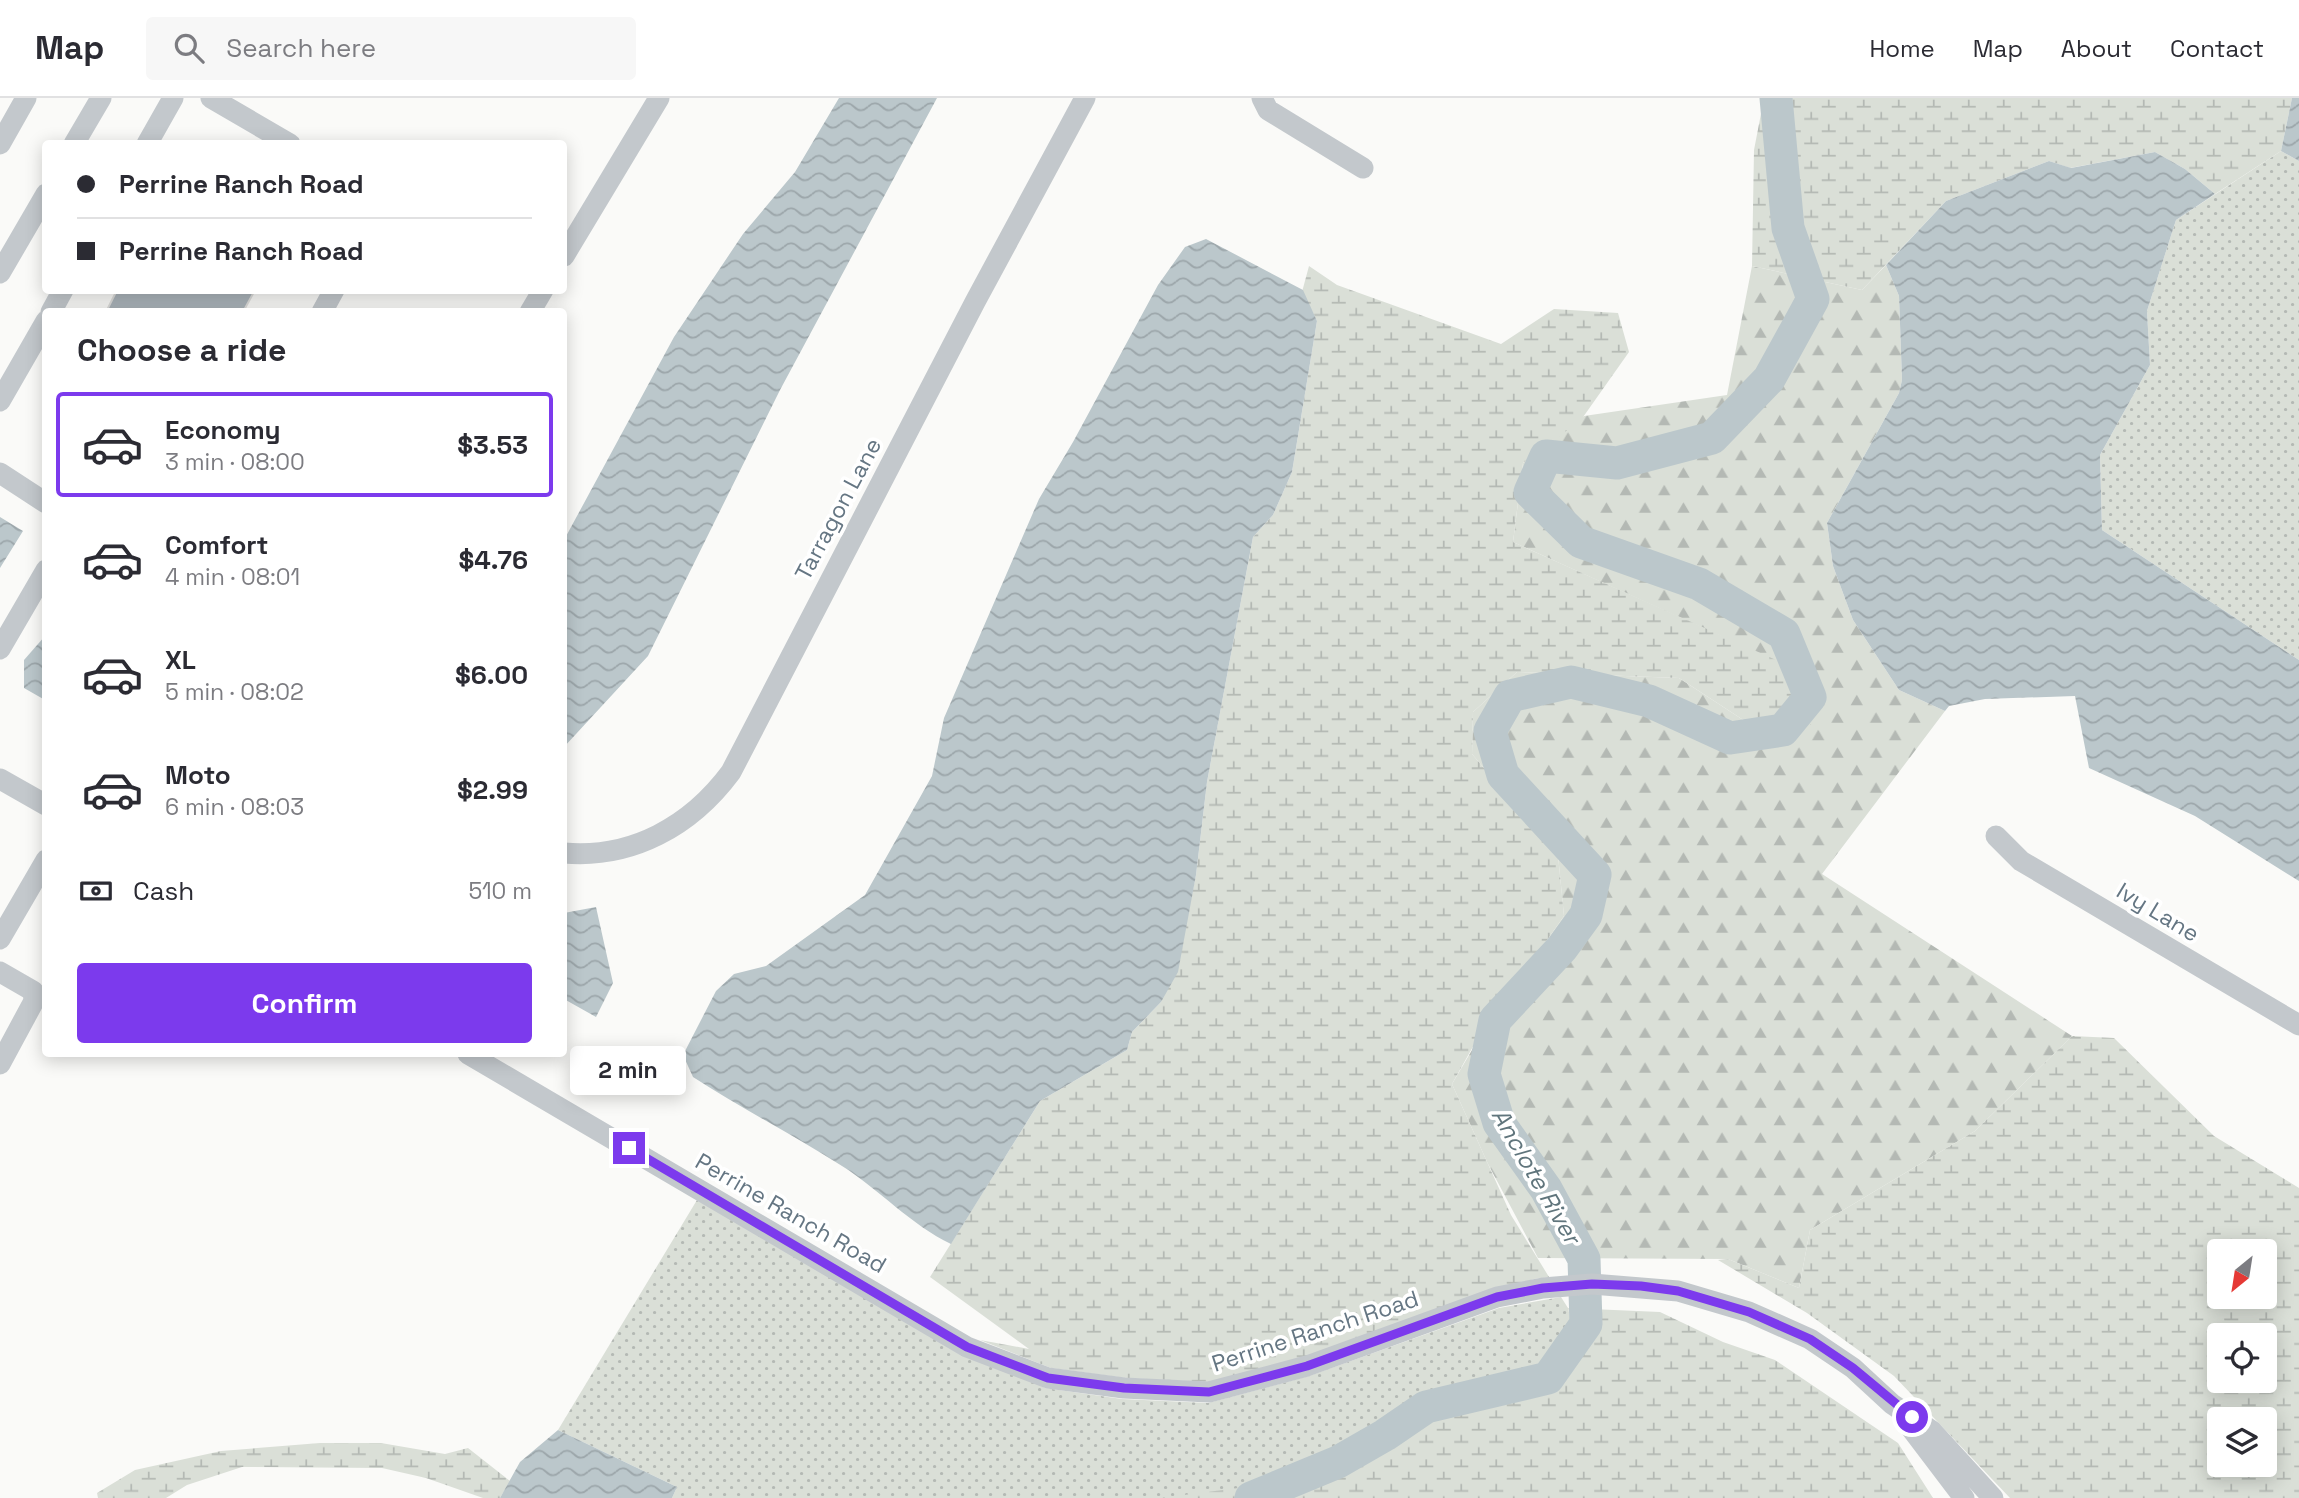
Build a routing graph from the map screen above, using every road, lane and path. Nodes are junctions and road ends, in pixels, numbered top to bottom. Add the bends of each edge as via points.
1 (26, 98) edge
2 (100, 98) edge
3 (173, 98) edge
4 (211, 98) edge
5 (659, 98) edge
6 (1085, 98) edge
7 (1262, 98) edge
8 (76, 140) edge
9 (149, 140) edge
10 (283, 140) edge
11 (0, 144) edge
12 (1363, 168) dead end
13 (42, 201) edge
14 (567, 251) edge
15 (0, 273) edge
16 (42, 328) edge
17 (0, 401) edge
18 (0, 473) edge
19 (42, 500) edge
20 (42, 577) edge
21 (0, 649) edge
22 (0, 779) edge
23 (42, 803) edge
24 (1996, 836) dead end
25 (567, 853) edge
26 (42, 867) edge
27 (0, 939) edge
28 (0, 972) edge
29 (2299, 1025) edge
30 (473, 1057) edge
31 (0, 1064) edge
32 (1892, 1404) junction
33 (1964, 1498) edge
34 (1993, 1498) edge

1 - 11 street
2 - 8 street
3 - 9 street
4 - 10 street
5 - 14 street
6 - 25 street, Tarragon Lane via 731,772 707,802 658,836 610,851
7 - 12 street via 1268,110
13 - 15 street
16 - 17 street
18 - 19 street
20 - 21 street
22 - 23 street
24 - 29 street, Ivy Lane via 2021,861
26 - 27 street
28 - 31 street via 33,991 34,1002
30 - 32 street, Perrine Ranch Road via 967,1347 1048,1378 1209,1392 1307,1366 1497,1297 1592,1284 1678,1291 1749,1312 1810,1339 1853,1368
32 - 33 street, Perrine Ranch Road
32 - 34 street, Perrine Ranch Road via 1932,1431

